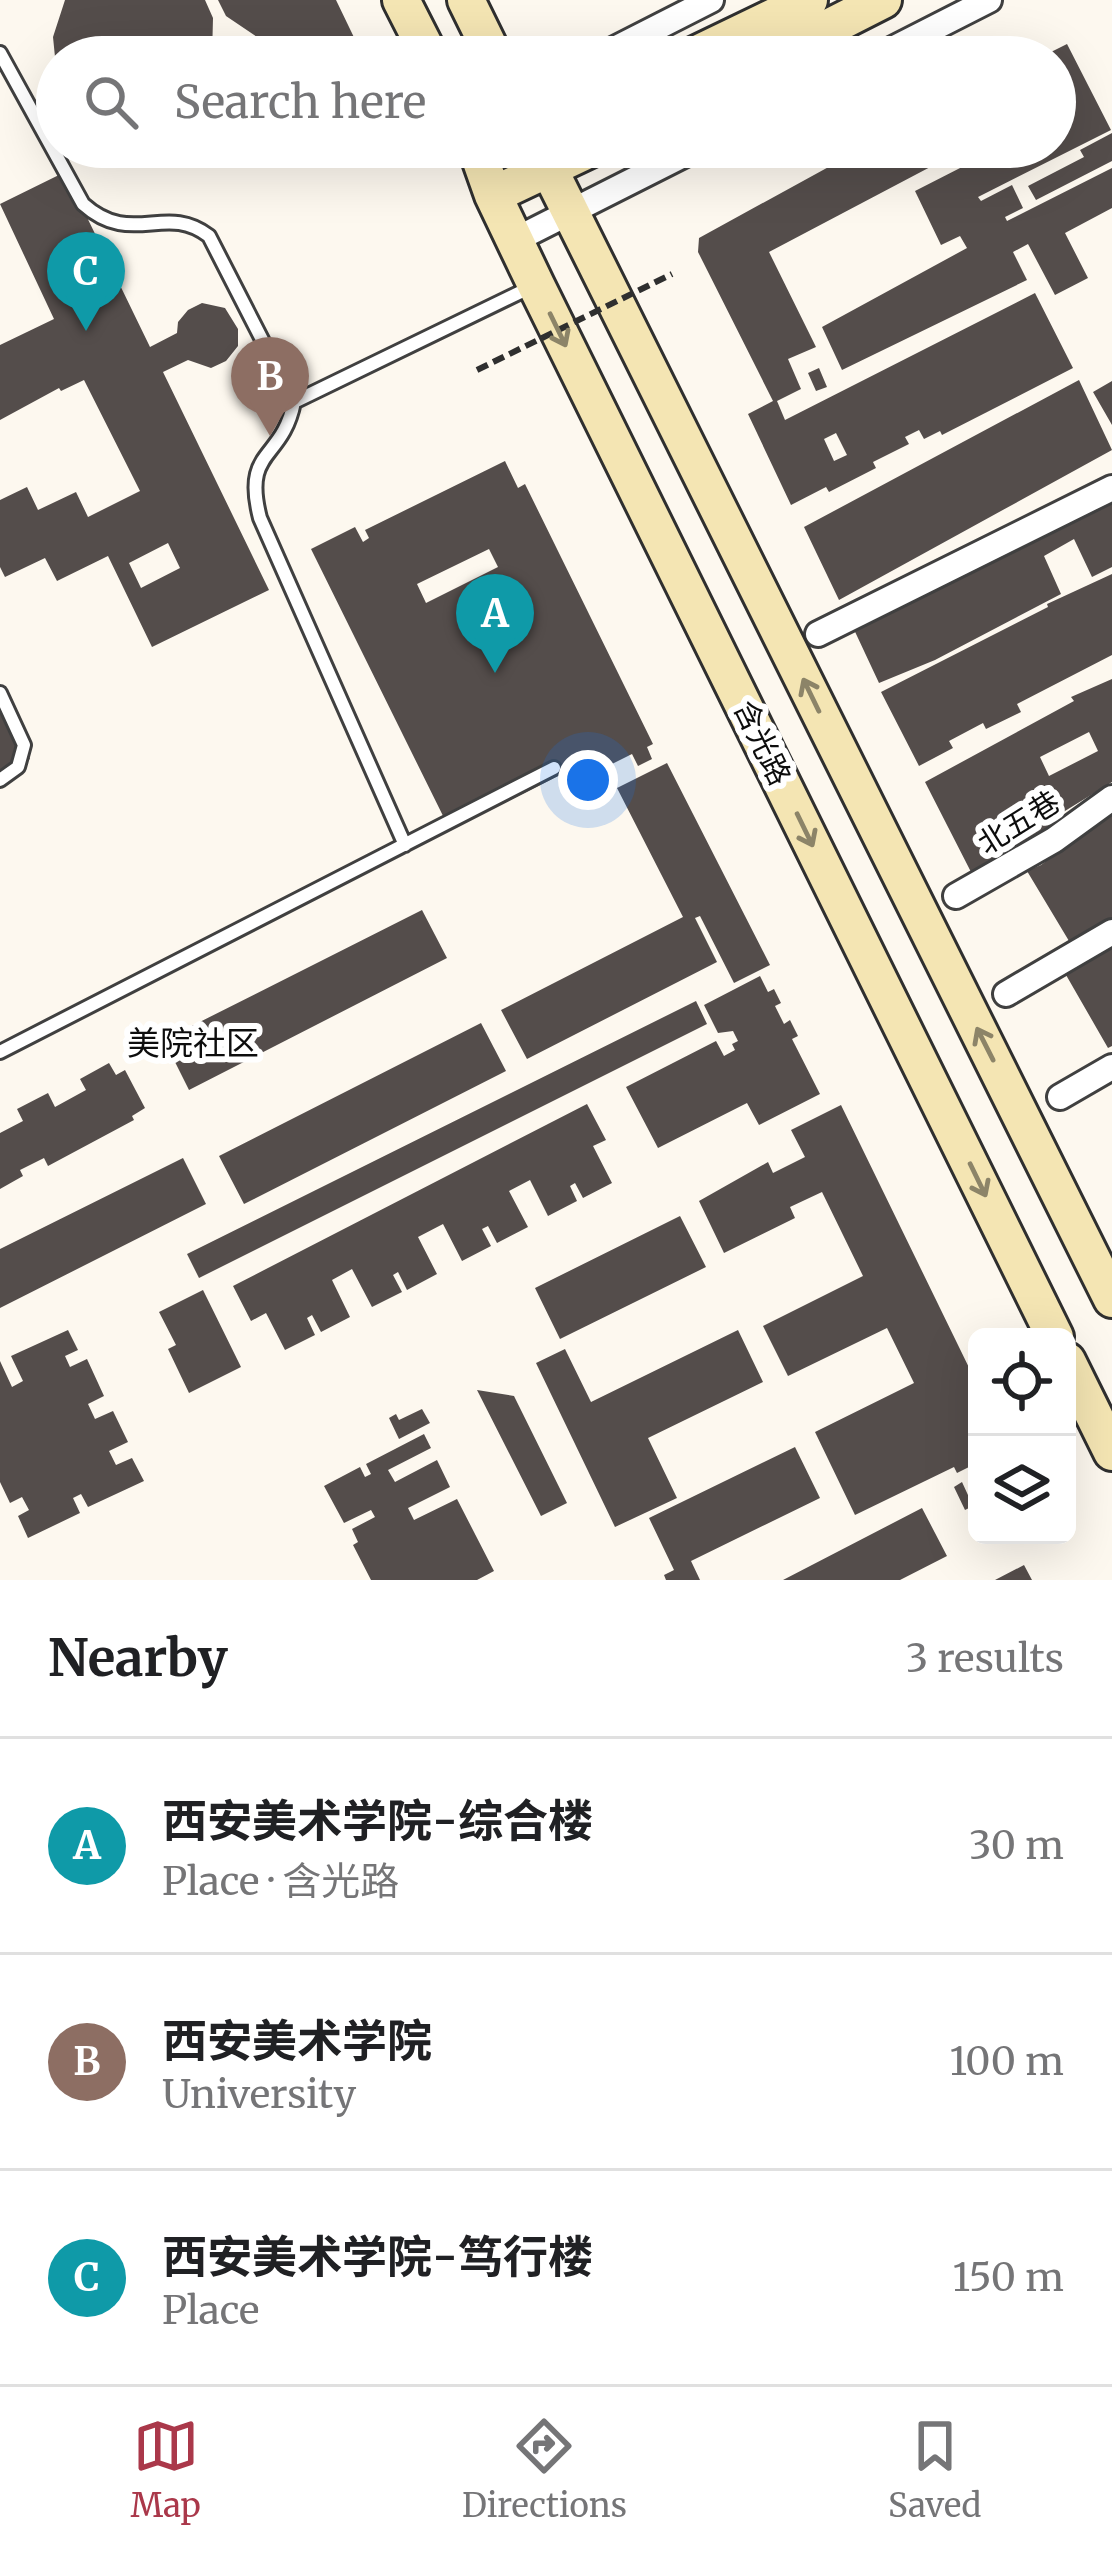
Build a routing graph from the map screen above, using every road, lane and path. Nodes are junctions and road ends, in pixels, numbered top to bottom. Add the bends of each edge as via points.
1 (401, 0) edge
2 (466, 0) edge
3 (711, 0) edge
4 (809, 0) edge
5 (883, 0) edge
6 (989, 0) edge
7 (419, 36) edge
8 (484, 36) edge
9 (640, 36) edge
10 (734, 36) edge
11 (812, 36) edge
12 (918, 36) edge
13 (0, 53) edge
14 (36, 118) edge
15 (63, 168) edge
16 (489, 168) edge
17 (530, 168) edge
18 (549, 168) edge
19 (658, 168) edge
20 (493, 195) junction
21 (571, 212) junction
22 (515, 241) junction
23 (672, 274) dead end
24 (536, 285) junction
25 (478, 370) dead end
26 (294, 402) junction
27 (1112, 488) edge
28 (818, 634) dead end
29 (0, 693) edge
30 (554, 768) dead end
31 (0, 780) edge
32 (1112, 798) edge
33 (405, 845) junction
34 (956, 896) dead end
35 (1112, 932) edge
36 (1006, 994) dead end
37 (0, 1052) edge
38 (1112, 1067) edge
39 (1060, 1097) dead end
40 (1112, 1299) edge
41 (1051, 1328) edge
42 (1076, 1379) edge
43 (1112, 1452) edge

1 - 7 main road
2 - 8 main road
3 - 9 street
4 - 10 main road
5 - 11 main road
6 - 12 street
13 - 14 lane
15 - 26 lane via 102,221 192,223 208,236
16 - 20 main road, 含光路
17 - 20 main road
18 - 21 main road
19 - 21 street
20 - 22 main road, 含光路
21 - 22 street
40 -> 21 main road
22 - 24 main road, 含光路
23 - 25 path, bridge
24 - 26 lane
24 -> 41 main road, 含光路
26 - 33 lane via 285,435 258,464 252,485 260,518
27 - 28 street
29 - 31 lane via 24,745 17,767
30 - 33 lane
32 - 34 street, 北五巷
33 - 37 lane
35 - 36 street
38 - 39 street
42 - 43 main road

